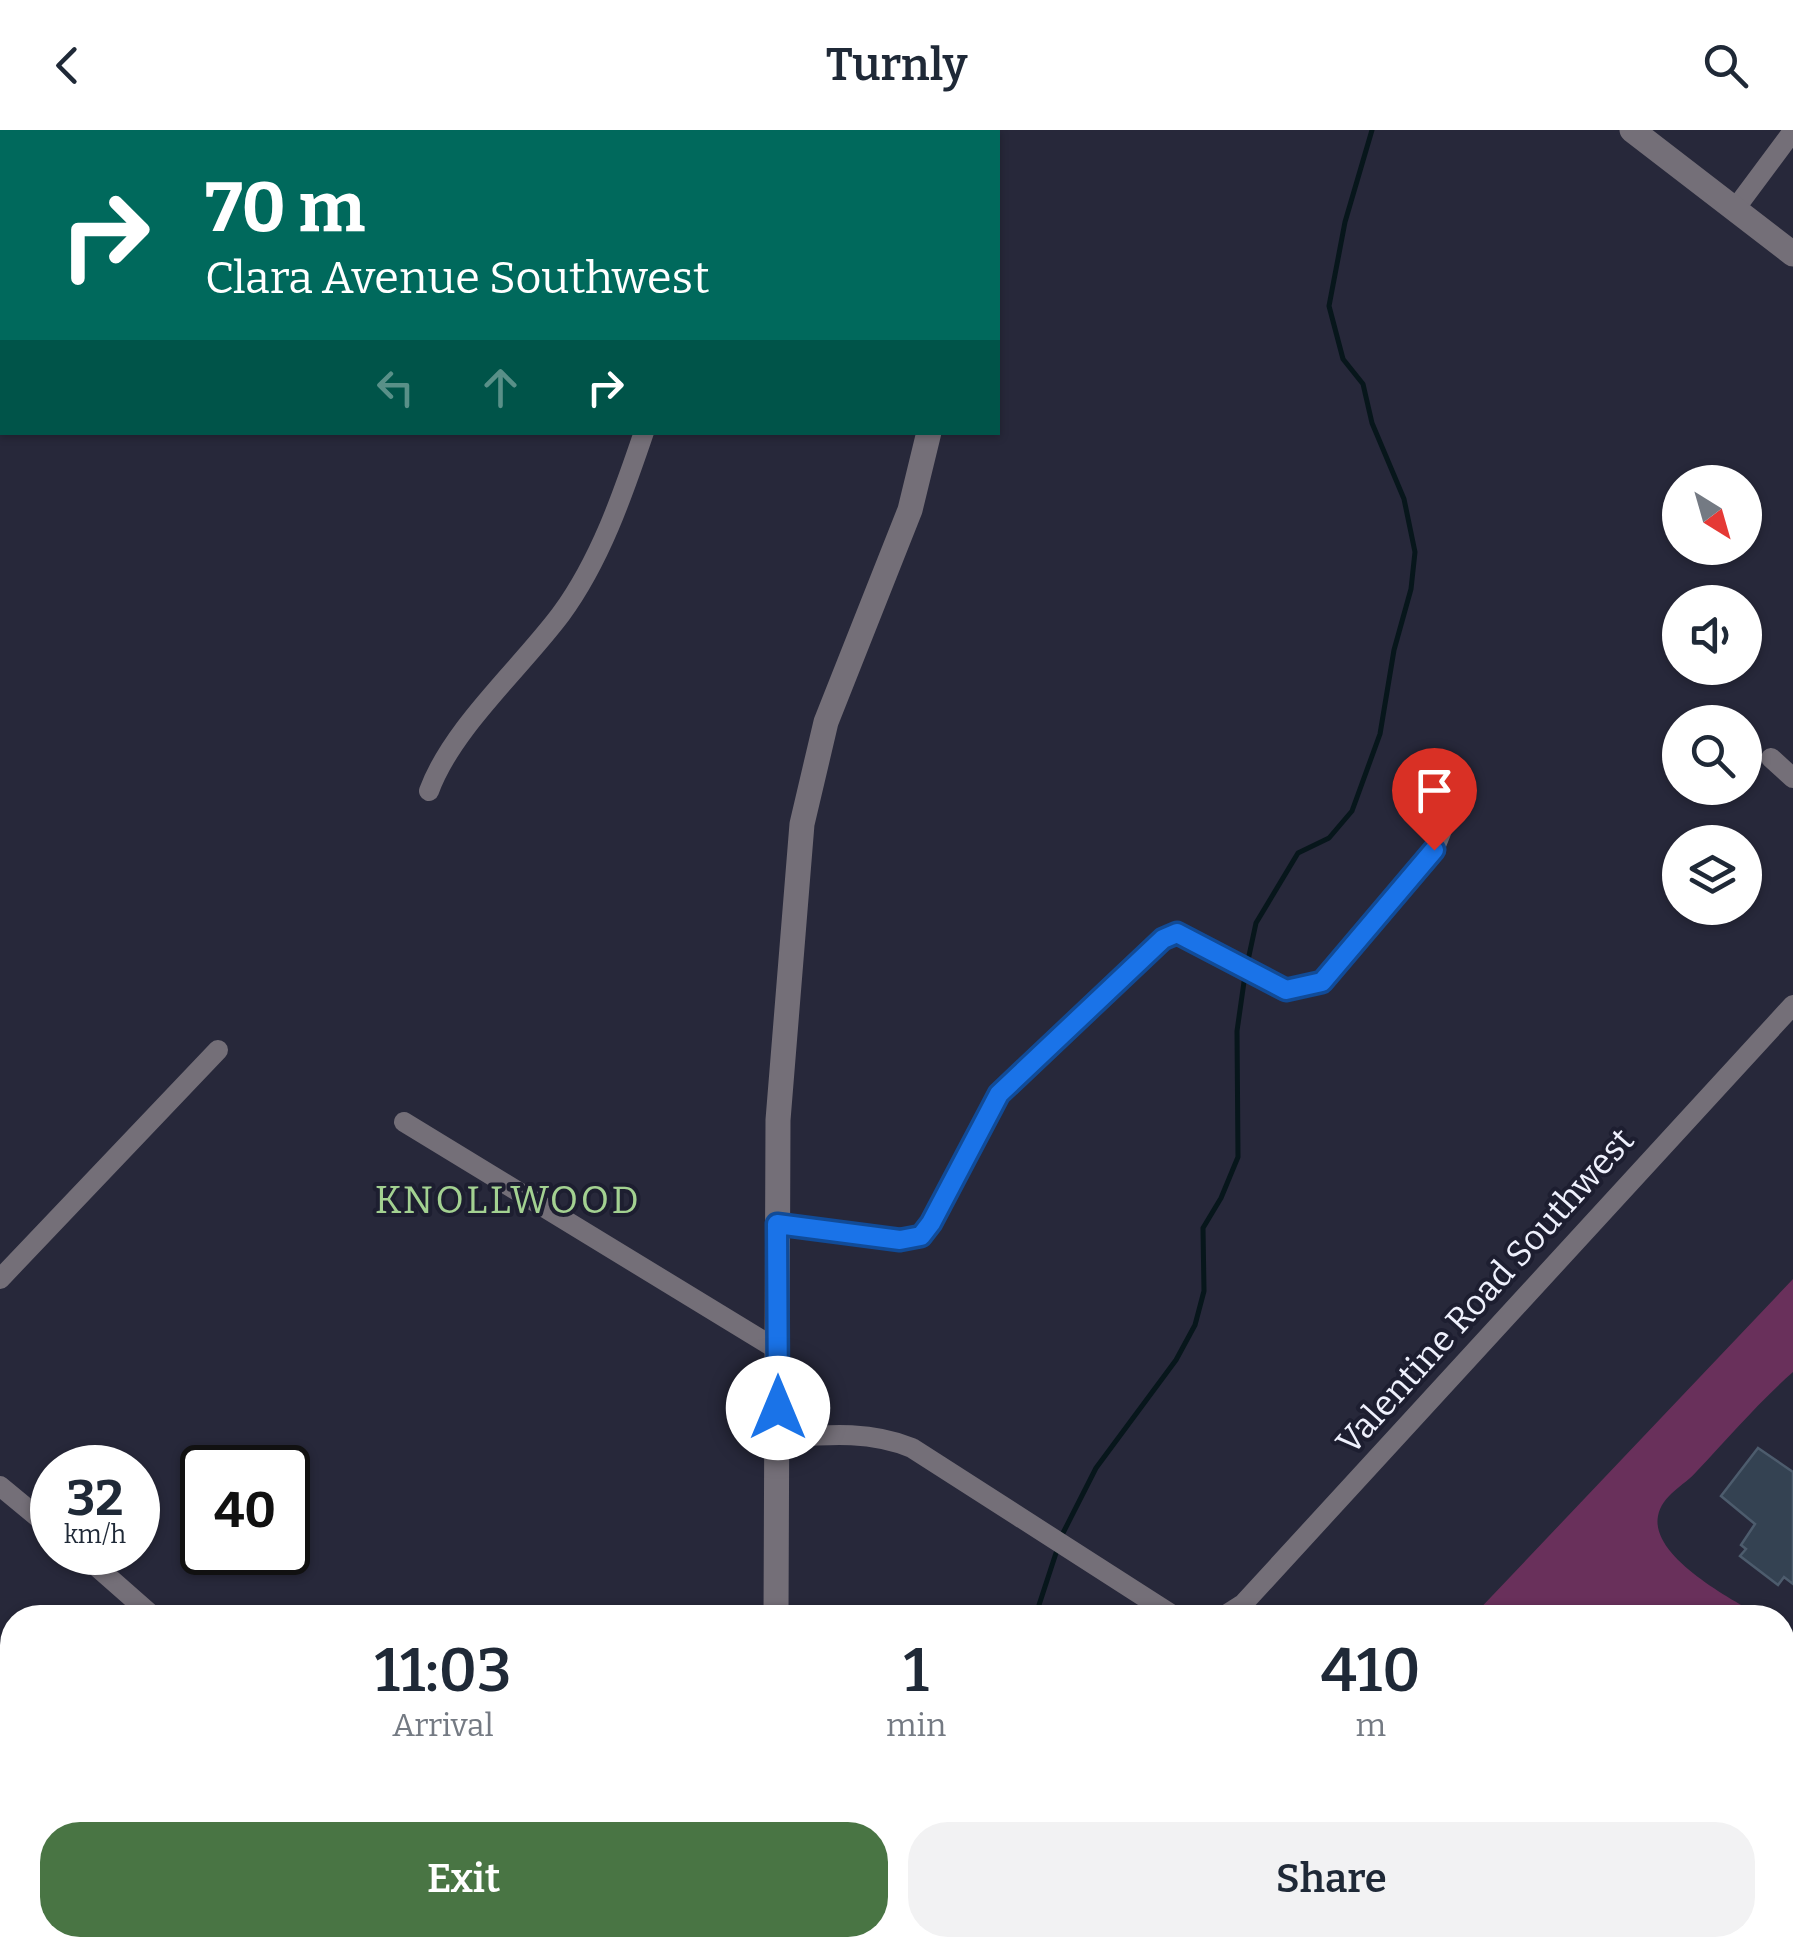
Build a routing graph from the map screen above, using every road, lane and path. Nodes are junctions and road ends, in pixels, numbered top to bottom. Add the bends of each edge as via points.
1 (1632, 130) edge
2 (1793, 130) edge
3 (1736, 209) junction
4 (1793, 254) edge
5 (643, 435) edge
6 (929, 435) edge
7 (1772, 758) dead end
8 (1793, 778) edge
9 (428, 792) dead end
10 (1446, 820) dead end
11 (1793, 1005) edge
12 (218, 1050) dead end
13 (404, 1122) dead end
14 (777, 1224) junction
15 (0, 1279) edge
16 (778, 1350) junction
17 (778, 1438) junction
18 (0, 1486) edge
19 (30, 1511) edge
20 (106, 1575) edge
21 (140, 1605) edge
22 (776, 1605) edge
23 (1157, 1605) edge
24 (1242, 1605) edge

1 - 3 street
2 - 3 street
3 - 4 street
5 - 9 street via 608,527 564,610 464,730
6 - 14 street via 910,510 826,722 807,797 782,1051
7 - 8 street
10 - 14 street via 1434,850 1322,982 1286,990 1194,939 1177,933 1163,939 999,1094 921,1236 900,1240
11 - 24 street, Valentine Road Southwest
12 - 15 street
13 - 16 street
14 - 16 street
16 - 17 street
17 - 22 street
17 - 23 street via 846,1434 912,1448
18 - 19 street
20 - 21 street

